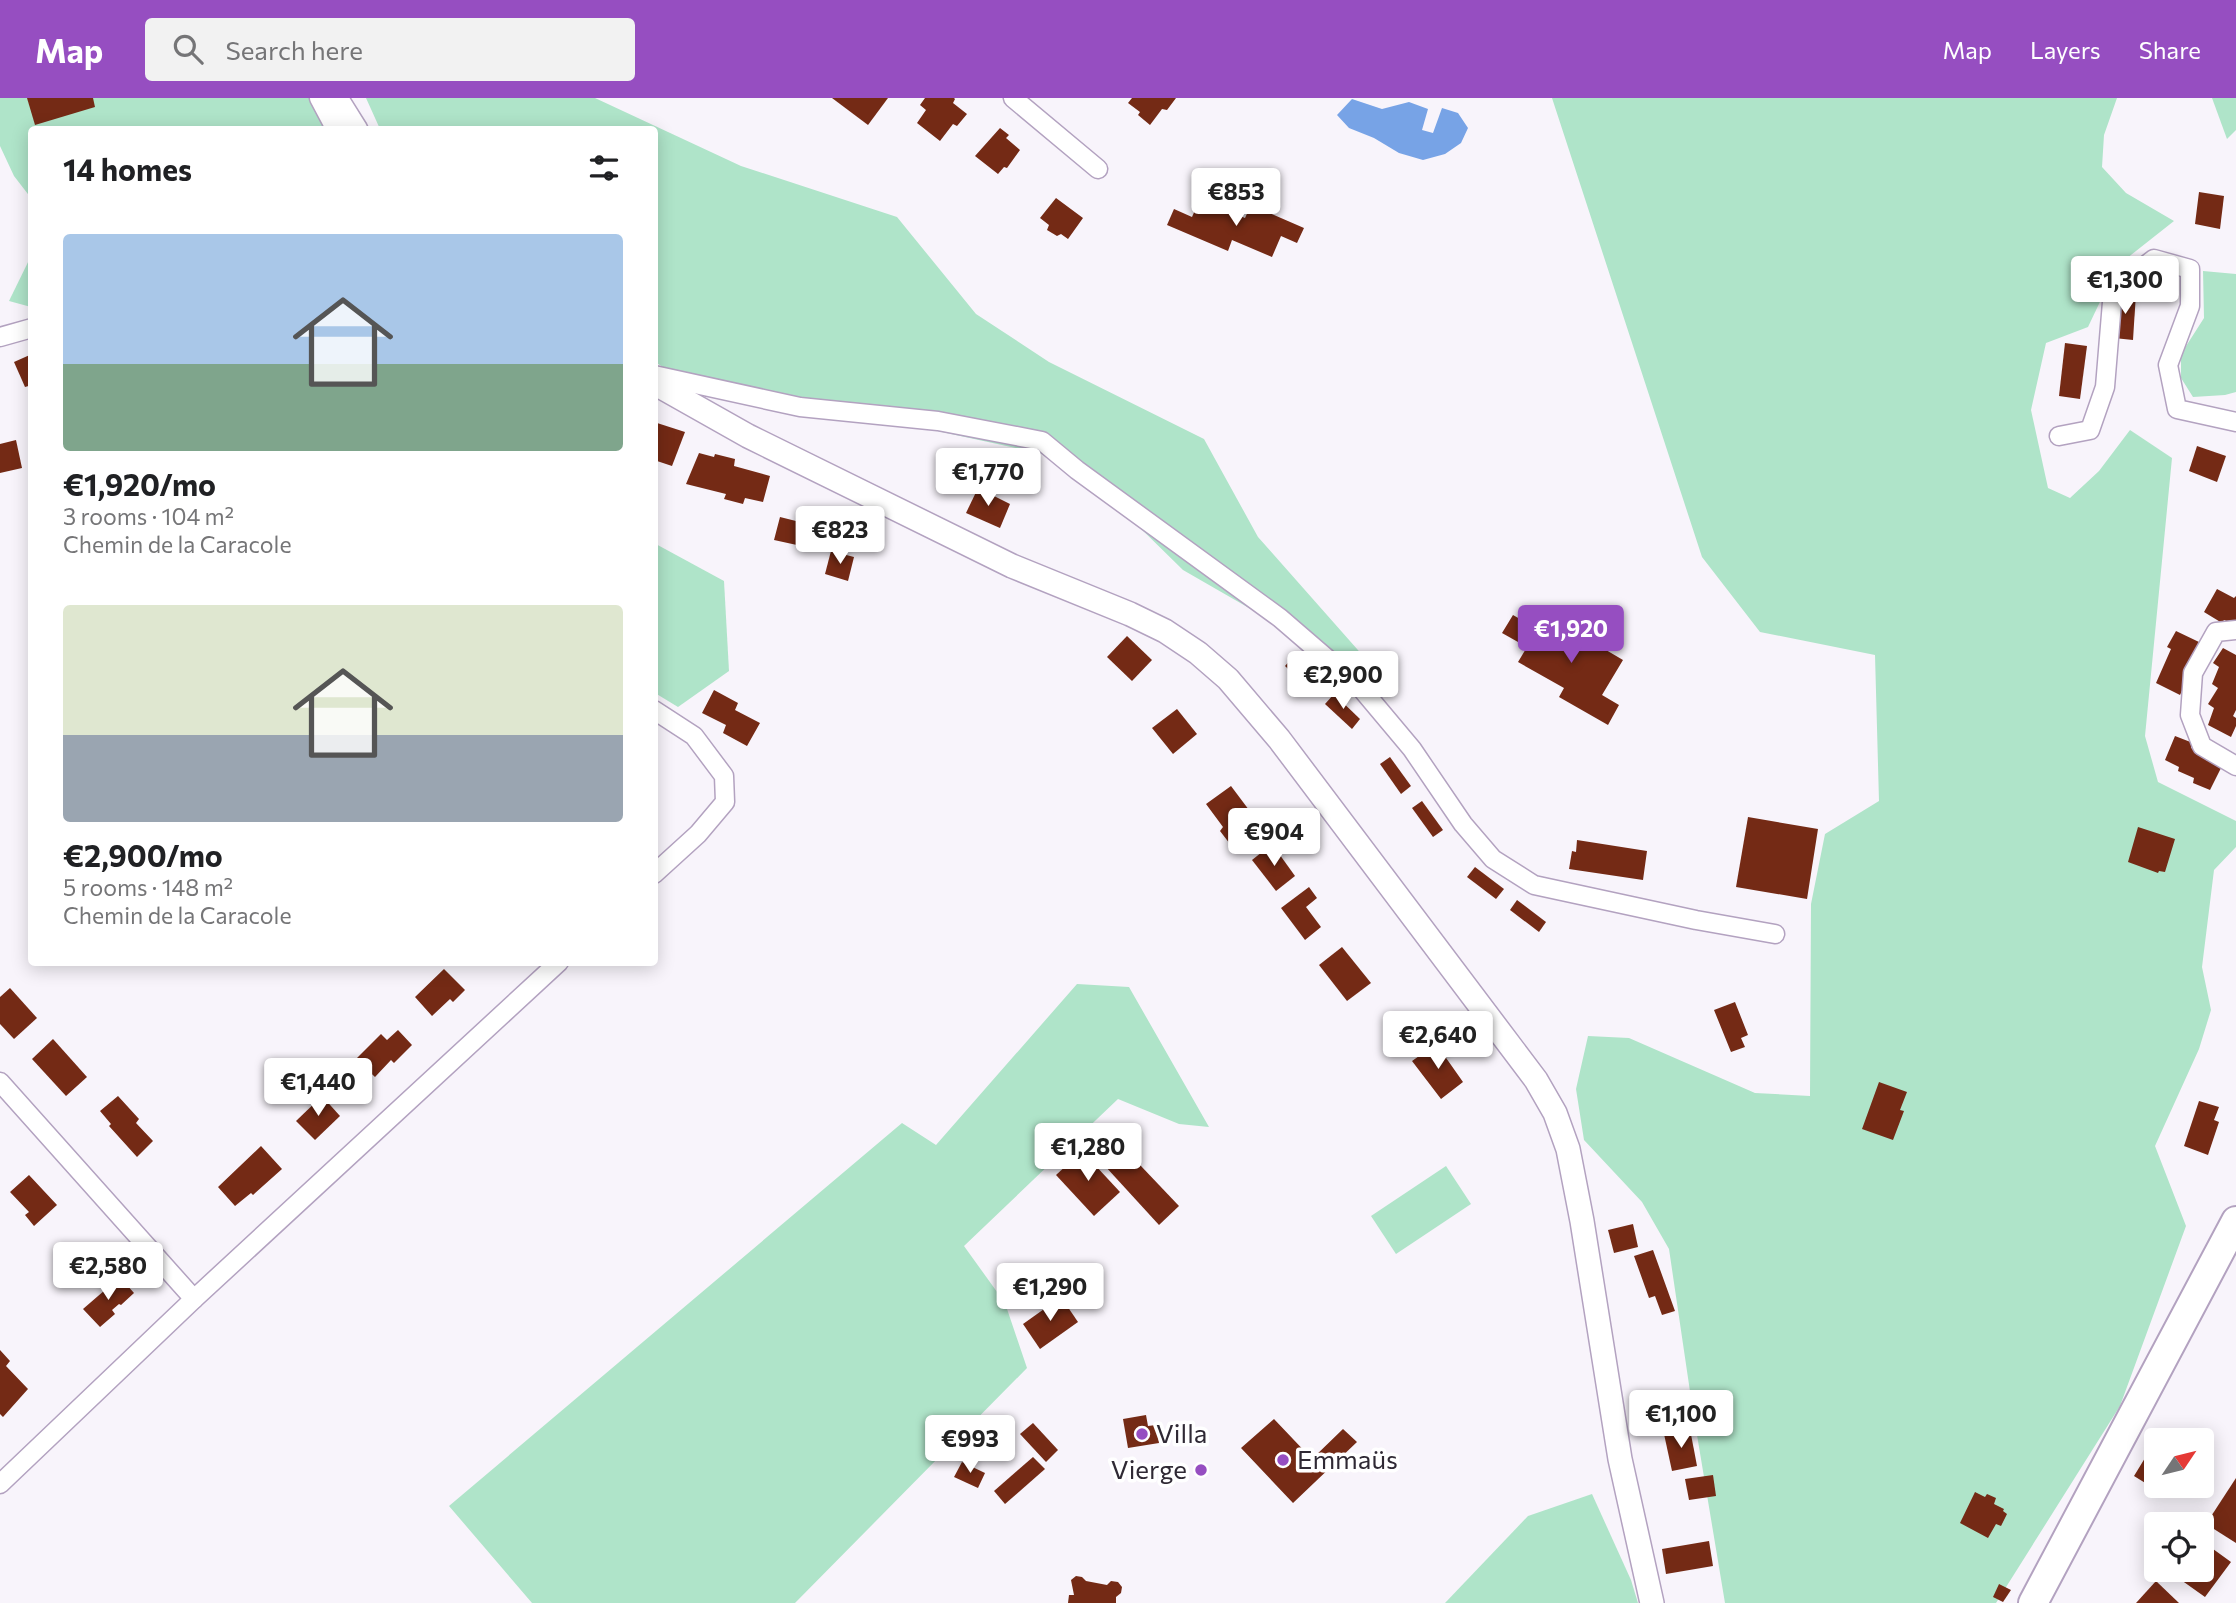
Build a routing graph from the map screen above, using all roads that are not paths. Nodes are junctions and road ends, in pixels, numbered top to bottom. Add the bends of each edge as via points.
1 (319, 98) edge
2 (336, 98) edge
3 (1013, 98) edge
4 (334, 126) edge
5 (354, 126) edge
6 (1098, 169) dead end
7 (28, 329) edge
8 (0, 337) edge
9 (658, 376) edge
10 (658, 385) edge
11 (2236, 422) edge
12 (2059, 436) dead end
13 (2236, 630) edge
14 (658, 713) edge
15 (2236, 766) edge
16 (658, 870) edge
17 (1775, 933) dead end
18 (555, 966) edge
19 (0, 1082) edge
20 (2236, 1221) edge
21 (194, 1299) junction
22 (0, 1484) edge
23 (1652, 1603) edge
24 (2033, 1603) edge

1 - 4 street
2 - 5 street
3 - 6 street
7 - 8 street
9 - 17 street via 800,407 938,421 1042,441 1280,618 1360,687 1493,859 1534,885
10 - 23 street via 748,436 1012,566 1165,631 1228,679 1279,739 1536,1080 1555,1113 1568,1149 1580,1209 1620,1460
11 - 12 street via 2177,409 2168,365 2190,306 2190,270 2154,259 2113,290 2105,387 2090,430
13 - 15 street via 2216,632 2193,673 2190,715 2202,746
14 - 16 street via 694,736 724,776 725,802
18 - 21 street
19 - 21 street
20 - 24 main road
21 - 22 street

